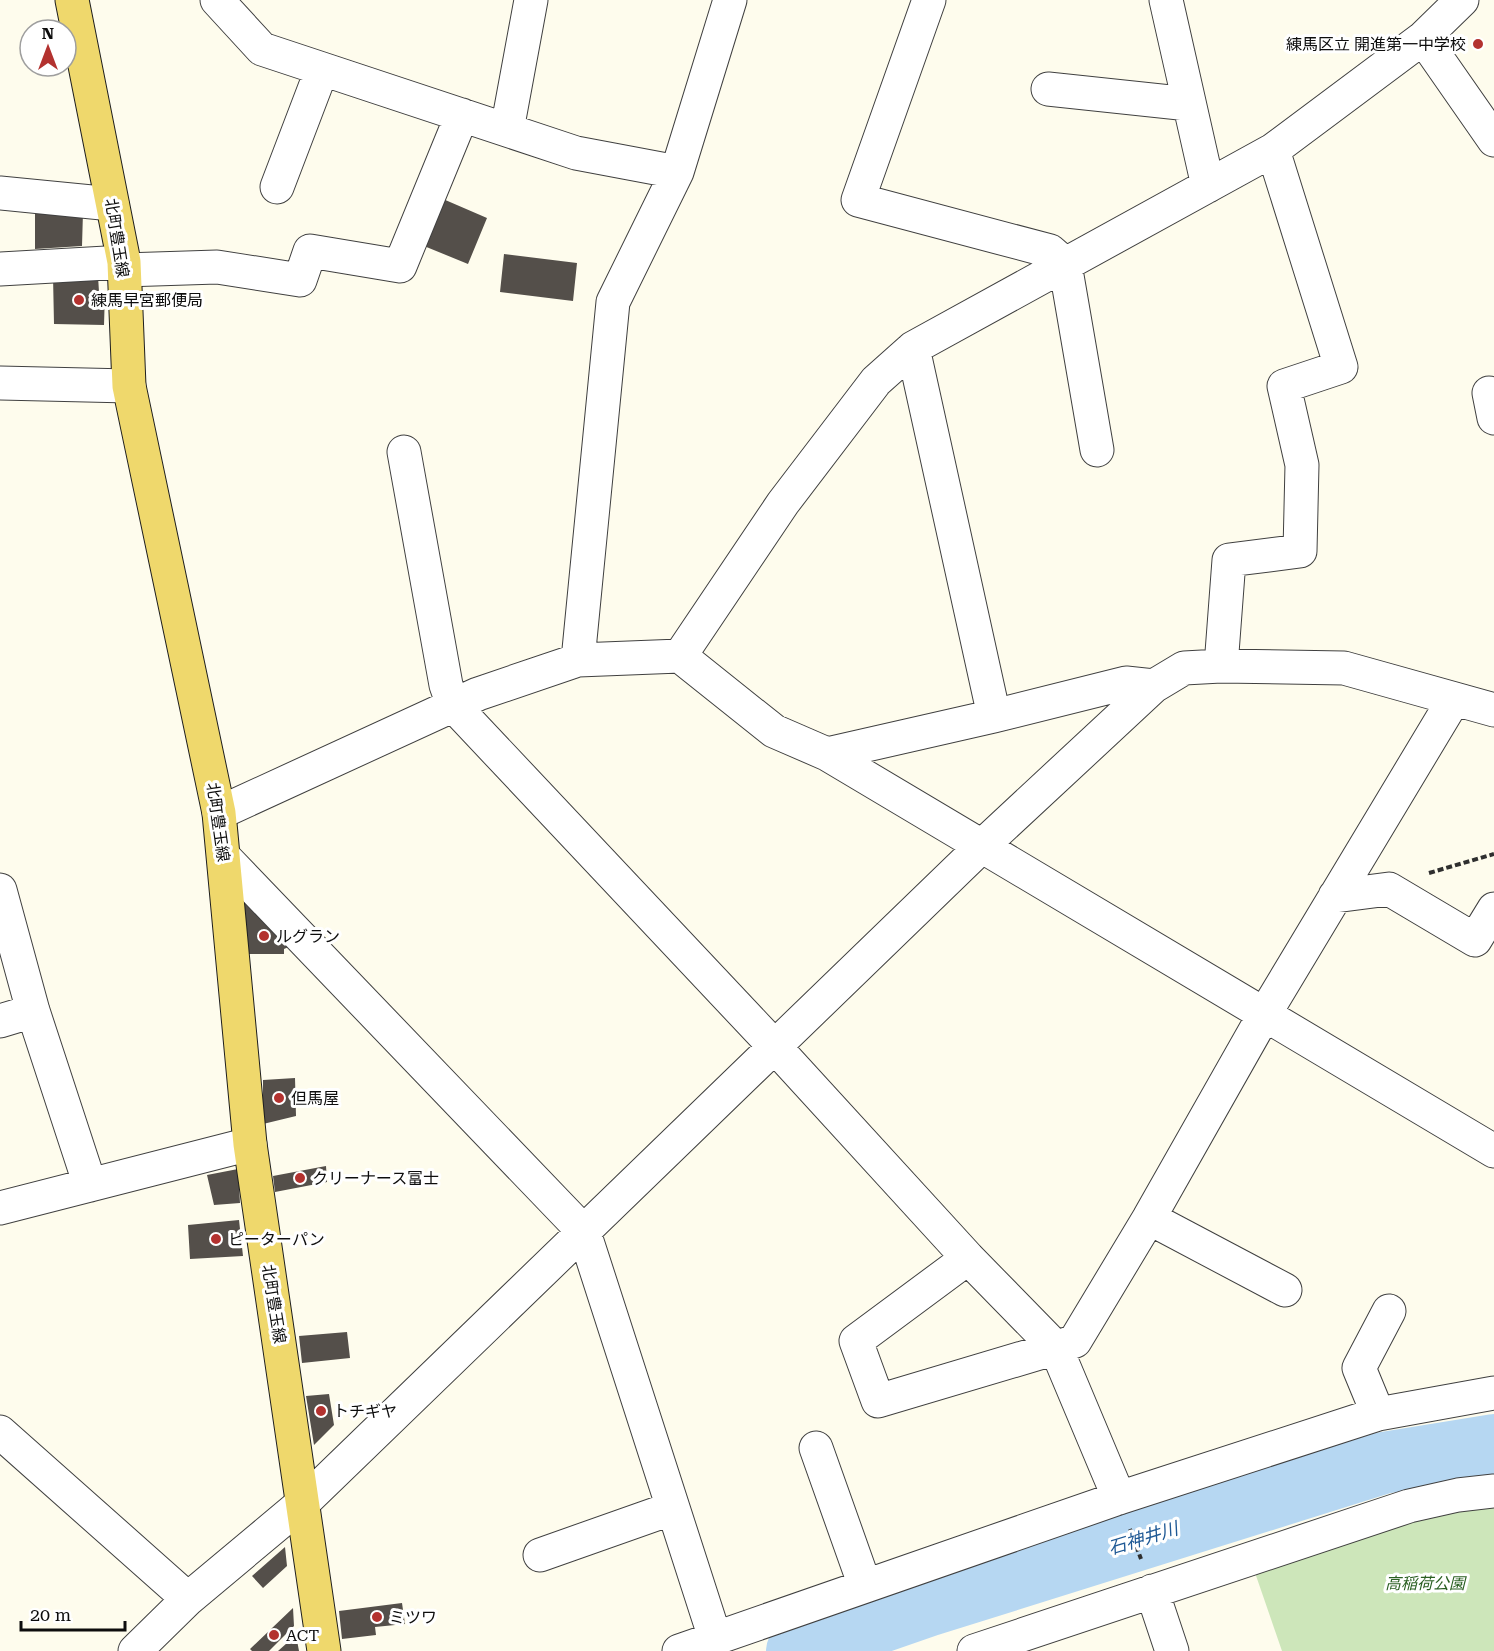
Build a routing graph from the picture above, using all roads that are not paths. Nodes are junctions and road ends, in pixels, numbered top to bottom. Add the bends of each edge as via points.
1 (72, 0) edge
2 (217, 0) edge
3 (531, 0) edge
4 (730, 0) edge
5 (929, 0) edge
6 (1166, 0) edge
7 (1173, 0) edge
8 (1462, 0) edge
9 (1423, 38) junction
10 (322, 69) junction
11 (1048, 89) dead end
12 (1189, 104) junction
13 (462, 115) junction
14 (507, 130) junction
15 (1494, 140) edge
16 (1273, 150) junction
17 (677, 172) junction
18 (1208, 186) junction
19 (277, 187) dead end
20 (0, 194) edge
21 (112, 204) junction
22 (1065, 264) junction
23 (124, 266) junction
24 (0, 269) edge
25 (913, 348) junction
26 (0, 384) edge
27 (129, 386) junction
28 (1097, 450) dead end
29 (404, 452) dead end
30 (680, 656) junction
31 (578, 660) junction
32 (1221, 666) junction
33 (1154, 686) junction
34 (1454, 699) junction
35 (453, 705) junction
36 (1494, 710) edge
37 (994, 716) junction
38 (828, 754) junction
39 (219, 813) junction
40 (983, 845) junction
41 (224, 857) junction
42 (0, 890) edge
43 (1335, 896) junction
44 (1494, 909) edge
45 (33, 1011) junction
46 (1264, 1015) junction
47 (0, 1021) edge
48 (775, 1047) junction
49 (250, 1144) junction
50 (1494, 1151) edge
51 (90, 1185) junction
52 (0, 1208) edge
53 (1149, 1218) junction
54 (584, 1232) junction
55 (968, 1258) junction
56 (1285, 1290) dead end
57 (1389, 1311) dead end
58 (1056, 1348) junction
59 (1494, 1393) edge
60 (1378, 1414) junction
61 (0, 1432) edge
62 (816, 1448) dead end
63 (1494, 1491) edge
64 (1119, 1498) junction
65 (304, 1502) junction
66 (673, 1508) junction
67 (540, 1555) dead end
68 (865, 1586) junction
69 (1152, 1591) junction
70 (188, 1599) junction
71 (715, 1638) junction
72 (135, 1651) edge
73 (324, 1651) edge
74 (679, 1651) edge
75 (974, 1651) edge
76 (1172, 1651) edge

1 - 21 main road, 北町豊玉線
2 - 10 street via 262,49
3 - 14 street
4 - 17 street
5 - 22 street via 858,200 1050,251
6 - 7 street
6 - 12 street
8 - 9 street
9 - 15 street
9 - 16 street
10 - 13 street
10 - 19 street
11 - 12 street
12 - 18 street
13 - 14 street
13 - 23 street via 400,266 310,251 300,280 217,267
14 - 17 street via 576,153
16 - 18 street
16 - 32 street via 1341,367 1284,386 1302,465 1300,551 1229,560
17 - 31 street via 613,302
18 - 22 street
20 - 21 street
21 - 23 main road, 北町豊玉線
22 - 25 street
22 - 28 street
23 - 24 street
23 - 27 main road, 北町豊玉線
25 - 30 street via 876,381 783,503
25 - 37 street
26 - 27 street
27 - 39 main road, 北町豊玉線
29 - 35 street via 446,685
30 - 31 street
30 - 38 street via 774,731
31 - 35 street
32 - 33 street via 1184,668
32 - 34 street via 1344,668
33 - 37 street via 1126,683
33 - 40 street
34 - 36 street
34 - 43 street
35 - 39 street
35 - 48 street
37 - 38 street
38 - 40 street
39 - 41 main road, 北町豊玉線
40 - 46 street
40 - 48 street
41 - 49 main road, 北町豊玉線
41 - 54 street
42 - 45 street
43 - 44 street via 1389,889 1475,940
43 - 46 street
45 - 47 street
45 - 51 street
46 - 50 street
46 - 53 street
48 - 54 street
48 - 55 street
49 - 51 street
49 - 65 main road, 北町豊玉線
51 - 52 street
53 - 56 street
53 - 58 street via 1075,1341
54 - 65 street
54 - 66 street
55 - 58 street
55 - 58 street via 856,1341 878,1401
57 - 60 street via 1359,1368
58 - 64 street
59 - 60 street
60 - 64 street
61 - 70 street
62 - 68 street
63 - 69 street via 1409,1506
64 - 68 street
65 - 70 street
65 - 73 main road, 北町豊玉線
66 - 67 street
66 - 71 street
68 - 71 street
69 - 75 street
69 - 76 street
70 - 72 street
71 - 74 street

